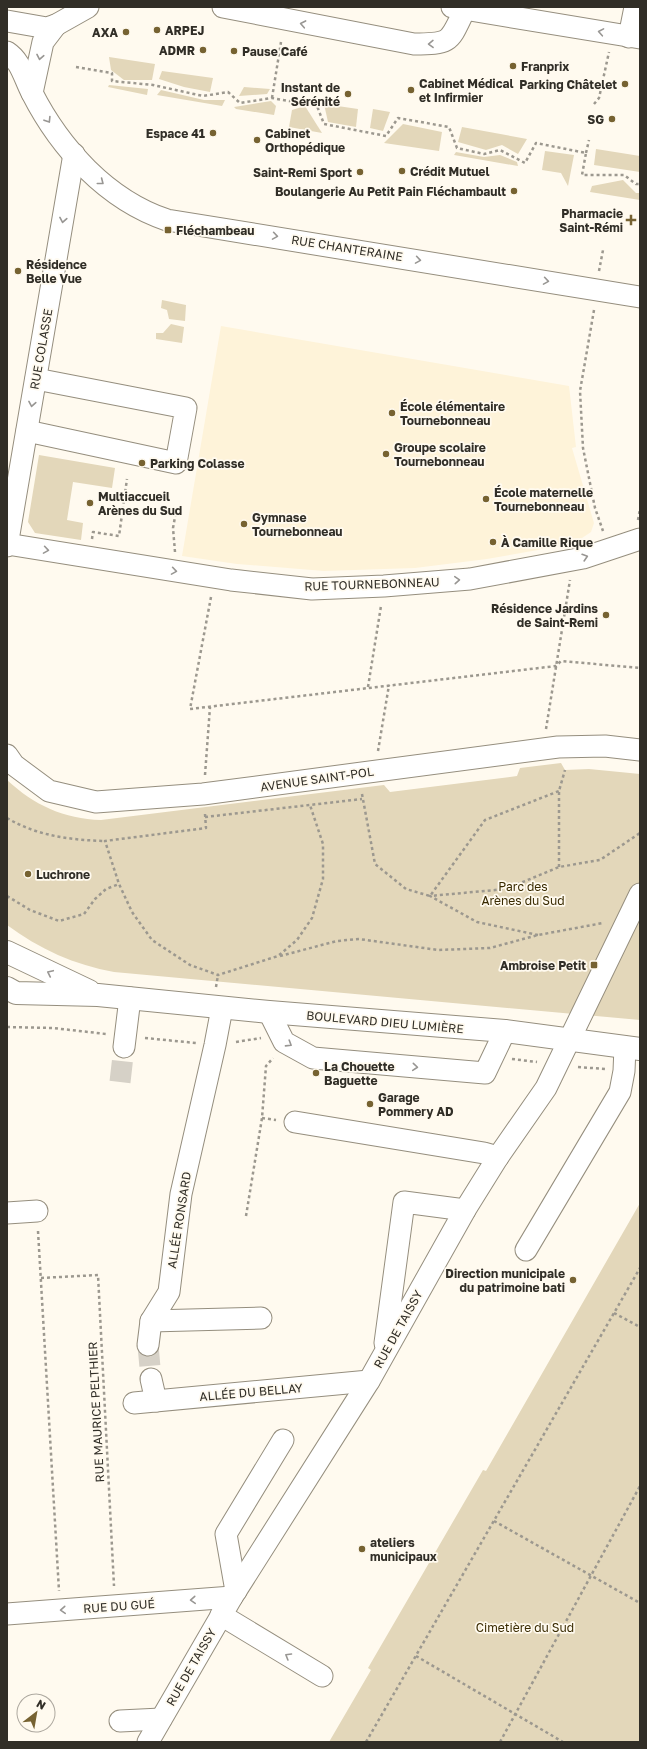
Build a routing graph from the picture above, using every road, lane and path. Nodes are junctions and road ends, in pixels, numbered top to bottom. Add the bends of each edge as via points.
1 (88, 7) edge
2 (223, 7) edge
3 (635, 7) edge
4 (458, 8) edge
5 (7, 21) edge
6 (48, 26) junction
7 (626, 39) edge
8 (281, 42) dead end
9 (7, 52) edge
10 (76, 67) dead end
11 (32, 93) junction
12 (272, 98) junction
13 (594, 104) dead end
14 (589, 140) dead end
15 (586, 153) junction
16 (74, 154) junction
17 (640, 184) edge
18 (603, 250) dead end
19 (596, 289) junction
20 (640, 297) edge
21 (36, 378) junction
22 (27, 431) junction
23 (128, 479) dead end
24 (177, 506) dead end
25 (640, 539) edge
26 (7, 545) edge
27 (610, 548) junction
28 (90, 557) junction
29 (573, 560) junction
30 (167, 570) junction
31 (214, 578) junction
32 (384, 586) junction
33 (556, 666) junction
34 (640, 668) edge
35 (389, 684) junction
36 (368, 687) junction
37 (210, 707) junction
38 (543, 749) junction
39 (640, 750) edge
40 (7, 755) edge
41 (565, 770) dead end
42 (374, 771) junction
43 (361, 788) dead end
44 (559, 791) junction
45 (203, 794) junction
46 (362, 799) junction
47 (310, 805) junction
48 (7, 818) edge
49 (205, 818) junction
50 (640, 833) edge
51 (105, 841) junction
52 (559, 867) junction
53 (119, 884) junction
54 (640, 894) edge
55 (7, 896) edge
56 (430, 896) junction
57 (630, 915) junction
58 (538, 935) junction
59 (7, 952) edge
60 (278, 956) junction
61 (10, 991) edge
62 (98, 995) junction
63 (130, 998) junction
64 (222, 1008) junction
65 (269, 1012) junction
66 (505, 1031) junction
67 (569, 1040) junction
68 (284, 1042) junction
69 (124, 1047) tunnel mouth
70 (632, 1048) edge
71 (557, 1064) junction
72 (624, 1071) junction
73 (295, 1122) dead end
74 (498, 1158) junction
75 (465, 1210) junction
76 (37, 1212) joint
77 (7, 1213) edge
78 (246, 1216) dead end
79 (526, 1250) dead end
80 (640, 1268) edge
81 (41, 1278) junction
82 (614, 1313) junction
83 (261, 1318) dead end
84 (151, 1321) junction
85 (640, 1327) edge
86 (152, 1345) tunnel mouth
87 (383, 1355) junction
88 (155, 1378) tunnel mouth
89 (369, 1381) junction
90 (159, 1401) junction
91 (134, 1403) dead end
92 (283, 1440) dead end
93 (640, 1486) edge
94 (494, 1521) junction
95 (591, 1575) junction
96 (234, 1594) junction
97 (640, 1603) edge
98 (115, 1606) junction
99 (60, 1610) junction
100 (7, 1614) edge
101 (221, 1615) junction
102 (416, 1656) junction
103 (322, 1676) dead end
104 (515, 1714) junction
105 (161, 1719) junction
106 (120, 1721) dead end
107 (148, 1742) edge
108 (366, 1742) edge
109 (500, 1742) edge
110 (563, 1742) edge

1 - 6 street
4 -> 2 street via 454,32 445,42 422,44
3 - 7 street
7 -> 4 street
5 - 6 street
6 -> 11 street
7 - 13 path
8 - 12 path
9 - 11 street, RUE CHANTERAINE via 14,56
10 - 12 path via 112,73 112,81 153,85 203,96 228,92 240,103
11 -> 16 street, RUE CHANTERAINE
12 - 15 path via 317,106 324,124 386,136 398,118 448,127 457,148 484,154 500,150 525,163 536,143
14 - 15 path
15 - 17 path via 582,175 624,175
16 -> 19 street, RUE CHANTERAINE via 110,190 151,214 167,220
16 -> 21 street, RUE COLASSE
18 - 19 path
19 - 20 street, RUE CHANTERAINE
19 - 27 path via 580,391 583,448 595,508
21 -> 22 street, RUE COLASSE
21 - 22 street via 186,408 176,463
22 - 26 street, RUE COLASSE
23 - 28 path via 119,536 93,532
24 - 30 path via 174,528 175,555
25 - 27 street, RUE TOURNEBONNEAU
26 -> 28 street, RUE TOURNEBONNEAU
29 -> 27 street, RUE TOURNEBONNEAU
28 - 30 street, RUE TOURNEBONNEAU
32 -> 29 street, RUE TOURNEBONNEAU via 470,579
29 - 33 path
30 -> 31 street, RUE TOURNEBONNEAU
31 - 32 street, RUE TOURNEBONNEAU via 312,589
31 - 37 path via 190,709
32 - 36 path
33 - 34 path via 561,661
33 - 35 path
33 - 38 path
35 - 36 path
35 - 42 path
36 - 37 path
37 - 45 path
38 - 39 street, AVENUE SAINT-POL via 604,746
38 - 42 street, AVENUE SAINT-POL
40 - 45 street, AVENUE SAINT-POL via 14,765 49,791 96,802
41 - 44 path
42 - 45 street, AVENUE SAINT-POL
43 - 46 path
44 - 52 path
44 - 56 path via 486,820
45 - 49 path
46 - 47 path
46 - 56 path via 375,864 406,889
47 - 49 path
47 - 60 path via 323,844 323,879 312,918 297,940
48 - 51 path via 22,827 47,834 80,840
49 - 51 path via 206,828
50 - 52 path via 600,860
51 - 53 path
52 - 56 path via 506,889
53 - 55 path via 106,889 84,914 59,921 30,910
53 - 60 path via 132,912 152,940 190,965 218,975
54 - 57 street, RUE DE TAISSY
56 - 58 path via 477,922
57 - 58 path
57 - 67 street, RUE DE TAISSY
58 - 60 path via 490,948 438,950 359,938
62 -> 59 main road
61 - 62 main road, BOULEVARD DIEU LUMIÈRE
62 - 63 main road, BOULEVARD DIEU LUMIÈRE
63 - 64 main road, BOULEVARD DIEU LUMIÈRE
63 - 69 street
64 - 65 main road, BOULEVARD DIEU LUMIÈRE
64 - 84 street, ALLÉE RONSARD via 181,1194 168,1292
65 - 66 main road, BOULEVARD DIEU LUMIÈRE
65 - 68 street
66 - 67 main road, BOULEVARD DIEU LUMIÈRE
68 -> 66 street via 313,1058 485,1073
67 - 70 main road, BOULEVARD DIEU LUMIÈRE
67 - 71 street, RUE DE TAISSY
68 - 78 path via 266,1066 262,1118
70 - 72 street
71 - 72 path
71 - 74 street, RUE DE TAISSY via 546,1088
72 - 79 street via 620,1092
73 - 74 street via 484,1153
74 - 75 street, RUE DE TAISSY
75 - 87 street, RUE DE TAISSY
75 - 87 street via 404,1202
76 - 77 street
76 - 81 path
80 - 82 path
81 - 98 path, RUE MAURICE PELTHIER via 98,1275
81 - 99 path
82 - 85 path
82 - 94 path
83 - 84 street
84 - 86 street
87 - 89 street, RUE DE TAISSY
88 - 90 street
89 - 90 street, ALLÉE DU BELLAY
89 - 96 street, RUE DE TAISSY
90 - 91 street, ALLÉE DU BELLAY
92 - 96 street via 226,1534
93 - 95 path
94 - 95 path
94 - 102 path
95 - 97 path
95 - 104 path
96 -> 98 street, RUE DU GUÉ
96 - 101 street, RUE DE TAISSY
98 -> 99 street, RUE DU GUÉ
99 - 100 street, RUE DU GUÉ
103 -> 101 street, RUE DE TAISSY
101 - 105 street, RUE DE TAISSY
102 - 104 path
102 - 108 path
104 - 109 path
104 - 110 path
105 - 106 street, RUE DE TAISSY
105 - 107 street, RUE DE TAISSY

